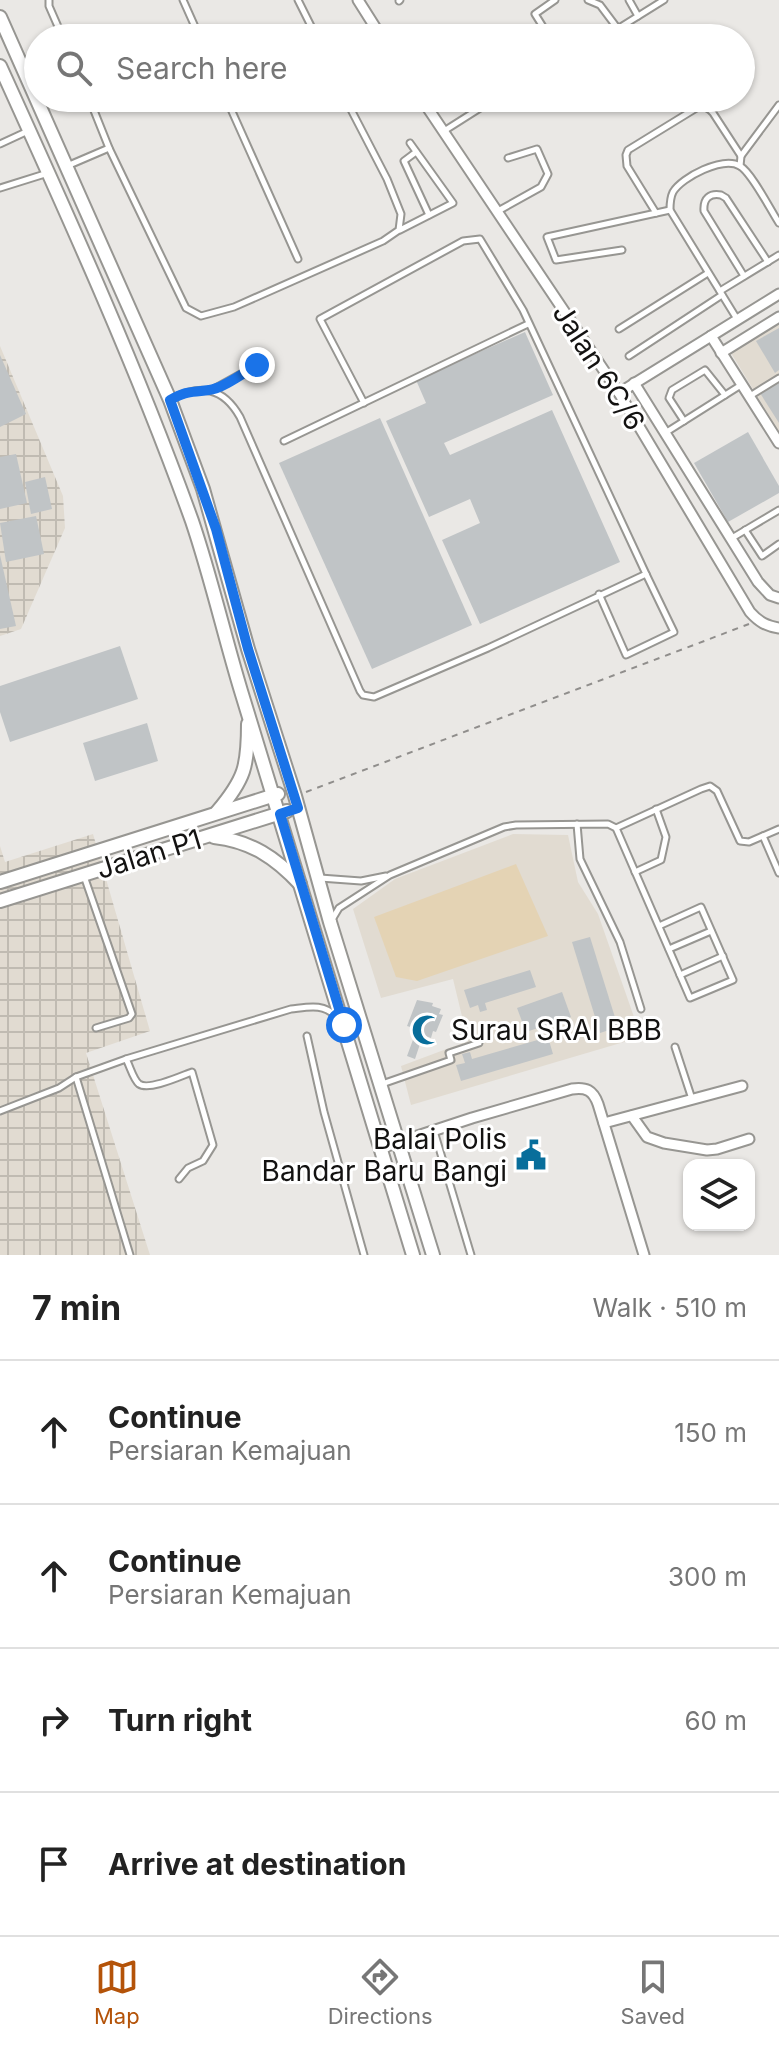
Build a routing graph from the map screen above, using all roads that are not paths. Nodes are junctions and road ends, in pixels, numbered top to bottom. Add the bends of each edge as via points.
1 (49, 0) edge
2 (183, 0) edge
3 (298, 0) edge
4 (358, 0) edge
5 (555, 0) edge
6 (588, 0) edge
7 (629, 0) edge
8 (664, 0) edge
9 (638, 16) junction
10 (0, 17) edge
11 (57, 24) edge
12 (194, 24) edge
13 (310, 24) edge
14 (373, 24) edge
15 (541, 24) edge
16 (614, 24) edge
17 (626, 24) edge
18 (0, 66) edge
19 (24, 70) edge
20 (779, 105) edge
21 (43, 112) edge
22 (95, 112) edge
23 (232, 112) edge
24 (352, 112) edge
25 (430, 112) edge
26 (474, 112) edge
27 (690, 112) edge
28 (712, 112) edge
29 (30, 131) junction
30 (443, 132) junction
31 (410, 143) dead end
32 (0, 144) edge
33 (109, 148) junction
34 (416, 152) junction
35 (741, 156) junction
36 (508, 158) dead end
37 (67, 166) junction
38 (740, 166) junction
39 (49, 173) junction
40 (0, 188) edge
41 (670, 210) junction
42 (497, 212) junction
43 (656, 213) junction
44 (429, 215) junction
45 (779, 223) edge
46 (399, 230) junction
47 (622, 250) dead end
48 (779, 255) edge
49 (298, 259) dead end
50 (768, 262) junction
51 (708, 273) junction
52 (744, 276) junction
53 (721, 293) junction
54 (779, 294) edge
55 (779, 317) edge
56 (737, 320) junction
57 (528, 324) junction
58 (619, 329) dead end
59 (711, 336) junction
60 (721, 353) junction
61 (629, 356) dead end
62 (257, 365) dead end
63 (779, 378) edge
64 (634, 383) junction
65 (742, 385) junction
66 (211, 391) junction
67 (619, 393) junction
68 (725, 395) junction
69 (749, 397) junction
70 (170, 400) junction
71 (364, 403) junction
72 (684, 421) junction
73 (665, 433) junction
74 (778, 438) edge
75 (284, 441) dead end
76 (779, 510) edge
77 (745, 530) junction
78 (731, 539) junction
79 (779, 544) edge
80 (646, 574) junction
81 (599, 594) junction
82 (779, 598) edge
83 (779, 628) edge
84 (248, 712) junction
85 (274, 795) junction
86 (295, 798) junction
87 (656, 809) junction
88 (215, 814) junction
89 (280, 814) junction
90 (577, 824) junction
91 (616, 828) junction
92 (777, 830) edge
93 (763, 836) junction
94 (206, 837) junction
95 (779, 838) edge
96 (635, 872) junction
97 (779, 873) edge
98 (84, 875) junction
99 (390, 875) junction
100 (317, 878) junction
101 (0, 882) edge
102 (302, 887) junction
103 (1, 898) edge
104 (330, 922) junction
105 (659, 926) junction
106 (711, 931) junction
107 (669, 949) junction
108 (723, 956) junction
109 (680, 975) junction
110 (641, 1009) dead end
111 (344, 1025) junction
112 (96, 1028) dead end
113 (307, 1036) dead end
114 (479, 1043) dead end
115 (675, 1047) dead end
116 (126, 1059) junction
117 (76, 1077) junction
118 (381, 1084) junction
119 (742, 1086) dead end
120 (692, 1100) junction
121 (0, 1111) edge
122 (632, 1116) junction
123 (604, 1123) junction
124 (434, 1130) junction
125 (749, 1139) dead end
126 (398, 1141) junction
127 (381, 1148) junction
128 (179, 1179) dead end
129 (130, 1255) edge
130 (364, 1255) edge
131 (413, 1255) edge
132 (433, 1255) edge
133 (471, 1255) edge
134 (644, 1255) edge

1 - 11 lane
2 - 12 lane
3 - 13 lane
4 - 14 street
5 - 15 lane via 535,14
6 - 16 lane via 600,5
7 - 9 lane
8 - 9 lane
9 - 17 lane
10 - 19 main road
18 - 29 main road
20 - 35 lane
21 - 37 main road
22 - 33 lane
23 - 49 lane
24 - 46 lane via 401,214
25 - 30 street, Jalan 6C/6
26 - 30 lane
27 - 43 lane via 626,155 627,166
28 - 35 lane
29 - 32 lane
29 - 39 main road
30 - 42 street, Jalan 6C/6
31 - 34 lane
33 - 37 lane
33 - 46 lane via 186,308 201,316 234,307
34 - 44 lane via 404,161
34 - 44 lane via 453,203
35 - 38 lane
36 - 42 lane via 537,149 548,174 541,187
37 - 70 main road
38 - 41 lane via 712,165 681,184 672,195
38 - 45 lane
39 - 40 lane
39 - 84 main road via 145,396 193,525
41 - 43 lane
41 - 51 lane
42 - 67 street, Jalan 6C/6
43 - 47 lane via 547,237 556,260
44 - 46 lane
48 - 50 lane
50 - 52 lane
50 - 52 lane via 726,198 710,195 704,211
51 - 53 lane
51 - 58 lane
52 - 53 lane
53 - 56 lane
53 - 61 lane
54 - 56 street
55 - 60 street
56 - 59 street
57 - 71 lane
57 - 71 lane via 480,239 463,241 320,319
57 - 80 lane
59 - 60 street
59 - 64 street
60 - 65 street
62 - 66 lane
63 - 69 lane
64 - 67 street
64 - 73 street
65 - 68 lane
65 - 69 street
66 - 70 lane via 183,393
66 - 81 lane via 233,404 240,417 363,695 374,697
67 - 83 street, Jalan 6C/6 via 750,612 758,621
68 - 72 lane
68 - 72 lane via 705,370 672,390 669,398
69 - 74 street
70 - 86 main road via 211,516
71 - 75 lane
72 - 73 lane
73 - 78 street
76 - 77 lane
77 - 78 lane
77 - 79 lane via 762,556
78 - 82 street via 758,582
80 - 81 lane
80 - 81 lane via 674,632 626,655
84 - 85 main road
84 - 88 main road via 244,773
85 - 86 main road, Jalan P1
85 - 88 main road, Jalan P1
85 - 89 main road
86 - 89 main road, Jalan P1
86 - 100 main road
87 - 91 lane
87 - 93 lane via 710,786 740,841
87 - 96 lane via 666,837 661,860
88 - 101 main road, Jalan P1
89 - 94 main road, Jalan P1
89 - 102 main road
90 - 91 lane
90 - 99 lane via 504,827
90 - 110 lane via 580,859 620,942
91 - 96 lane
92 - 93 lane
92 - 95 lane
93 - 97 lane
94 - 98 main road, Jalan P1
94 - 102 main road via 241,842 266,853
96 - 105 lane
98 - 103 main road, Jalan P1
98 - 112 lane via 132,1014
99 - 100 lane via 361,881
99 - 104 lane via 339,908
100 - 104 main road
102 - 111 main road
104 - 118 main road
105 - 106 lane via 701,907
105 - 107 lane
106 - 107 lane
106 - 108 lane
107 - 109 lane
108 - 109 lane
108 - 109 lane via 733,980 690,998
111 - 116 lane via 317,1006 291,1009
111 - 127 main road
113 - 130 lane
114 - 118 lane via 449,1053 451,1060
115 - 120 lane
116 - 117 lane
116 - 128 lane via 145,1086 192,1072 213,1145 203,1161
117 - 121 lane
117 - 129 lane
118 - 126 main road
119 - 120 street
120 - 122 street
122 - 123 street
122 - 125 street via 647,1137 675,1145 717,1149
123 - 124 street via 591,1091 579,1088
123 - 134 street
124 - 126 street
124 - 133 lane
126 - 127 street
126 - 132 main road
127 - 131 main road

